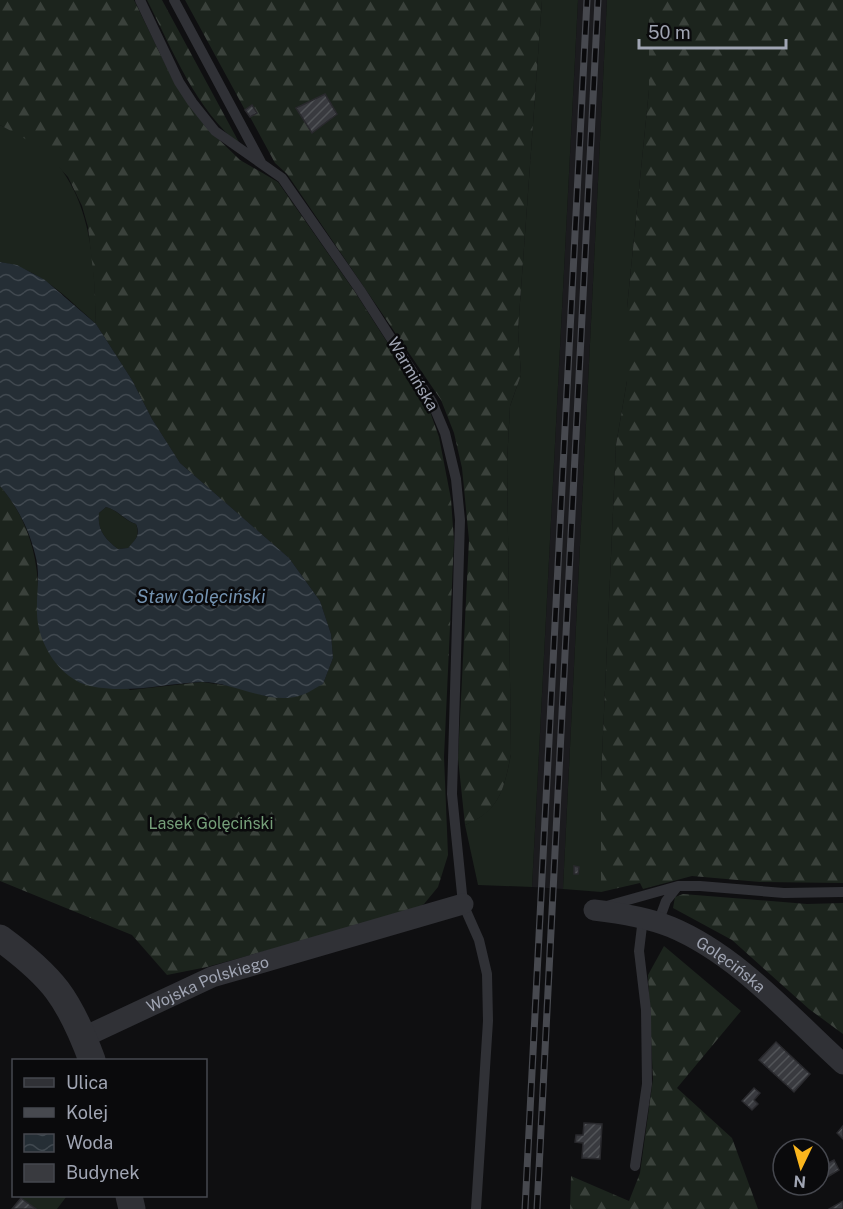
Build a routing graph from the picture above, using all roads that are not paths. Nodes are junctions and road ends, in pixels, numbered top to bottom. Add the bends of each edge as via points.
1 (140, 0) edge
2 (174, 0) edge
3 (262, 164) junction
4 (678, 886) junction
5 (843, 892) edge
6 (464, 904) junction
7 (594, 910) joint
8 (651, 921) junction
9 (0, 938) edge
10 (88, 1049) edge
11 (843, 1064) edge
12 (635, 1166) dead end
13 (476, 1209) edge

1 - 3 lane, Warmińska via 192,102 215,131
2 - 3 lane
3 - 6 lane, Warmińska via 282,178 360,290 432,402 445,433 456,479 460,520 451,765
4 - 5 lane via 784,893
4 - 7 lane
4 - 8 lane
6 - 10 street, Wojska Polskiego via 212,977
6 - 13 lane, Warmińska via 479,940 487,974 488,1021
7 - 8 street, Golęcińska
8 - 11 street, Golęcińska via 693,938 722,956
8 - 12 lane via 639,951 646,1010 647,1084
9 - 10 street, Wojska Polskiego via 44,972 60,990

